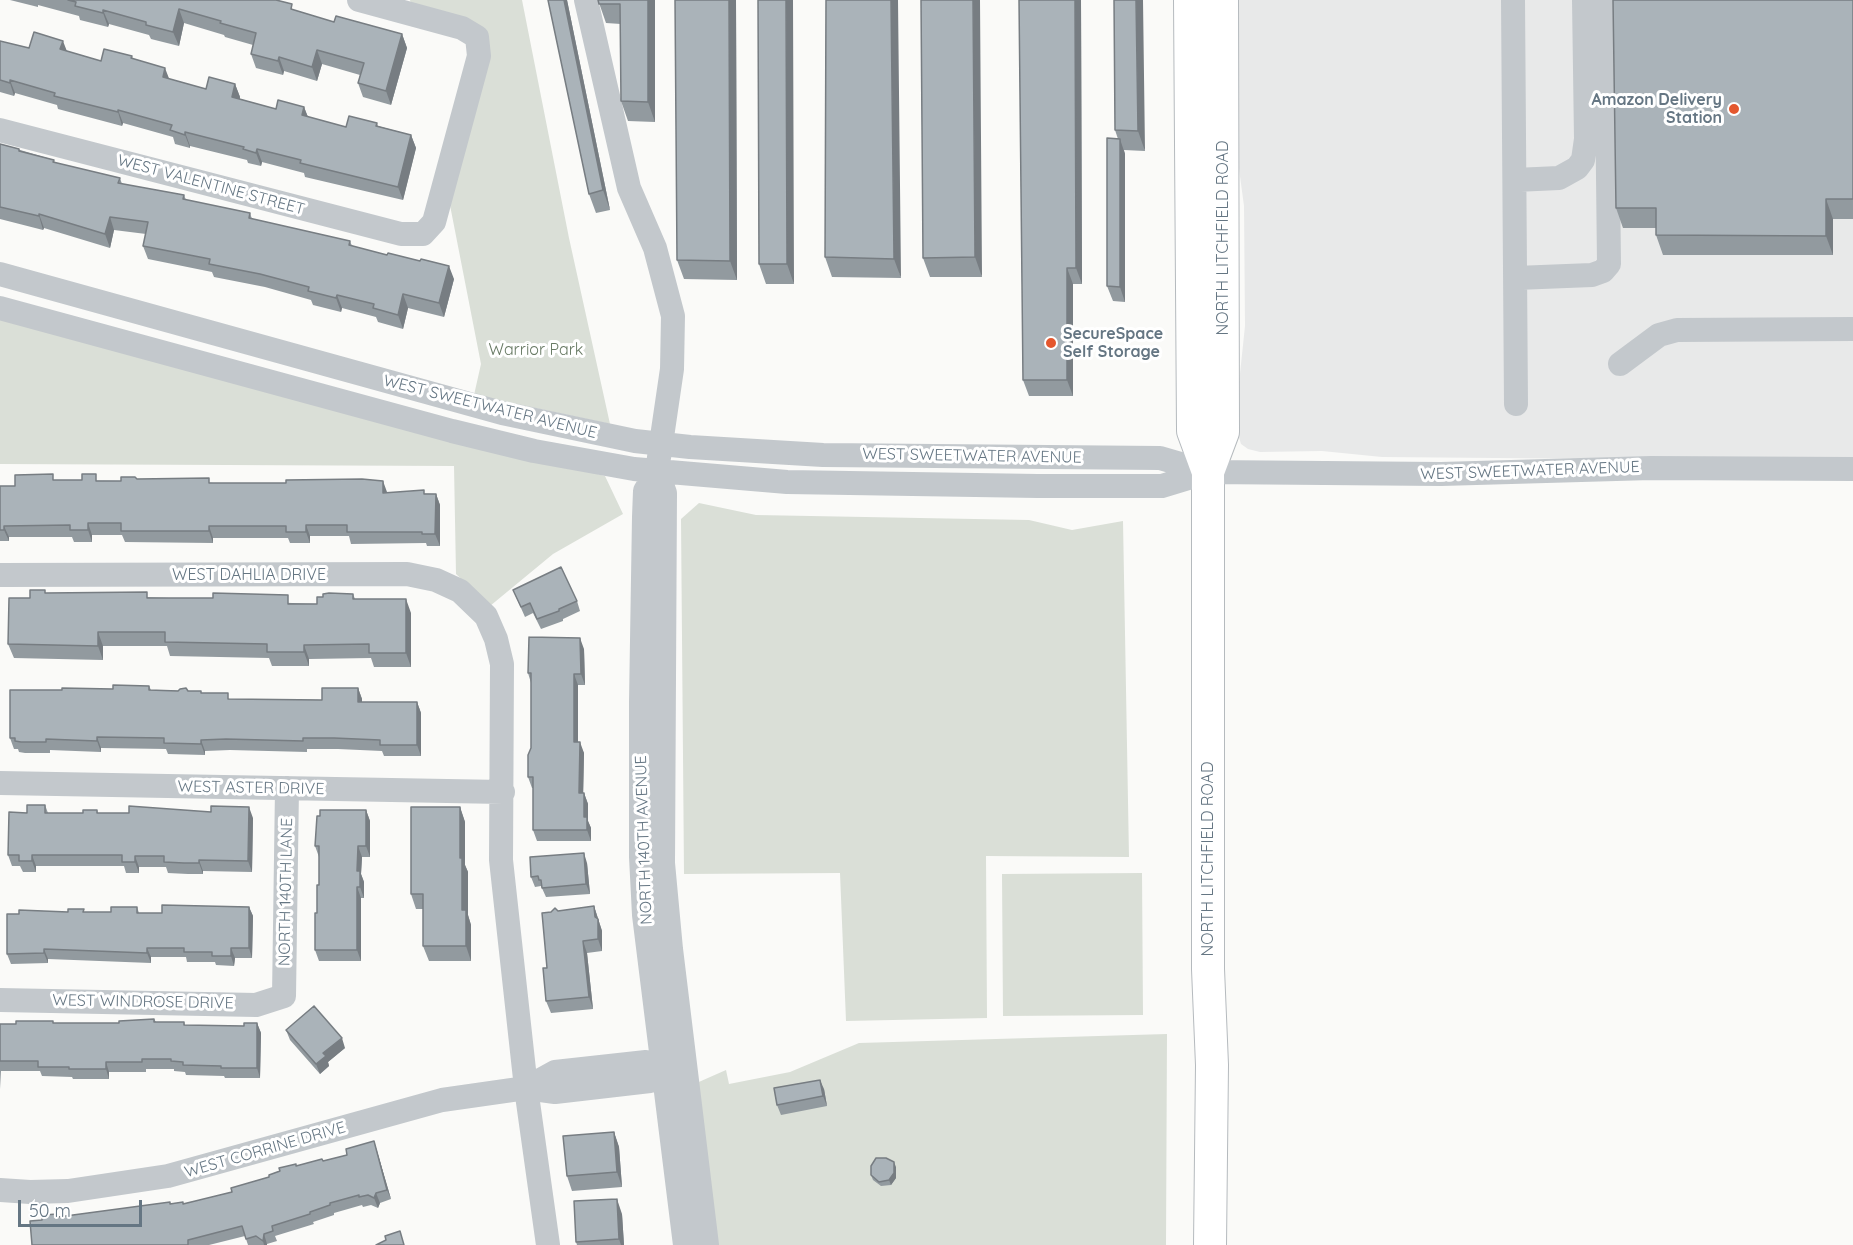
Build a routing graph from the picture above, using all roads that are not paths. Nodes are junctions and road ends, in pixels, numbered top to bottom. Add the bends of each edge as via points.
1 (359, 0) edge
2 (586, 0) edge
3 (1190, 0) edge
4 (1222, 0) edge
5 (1513, 0) edge
6 (1584, 0) edge
7 (1606, 0) edge
8 (0, 130) edge
9 (1515, 180) junction
10 (0, 274) edge
11 (1516, 279) junction
12 (0, 308) edge
13 (168, 321) junction
14 (1853, 329) edge
15 (162, 352) junction
16 (1620, 364) dead end
17 (1516, 404) dead end
18 (659, 444) junction
19 (1853, 469) edge
20 (657, 471) junction
21 (1208, 472) junction
22 (0, 575) edge
23 (0, 783) edge
24 (287, 788) junction
25 (502, 792) junction
26 (284, 996) joint
27 (0, 1000) edge
28 (675, 1066) junction
29 (526, 1088) junction
30 (0, 1190) edge
31 (548, 1245) edge
32 (685, 1245) edge
33 (707, 1245) edge
34 (1210, 1245) edge

1 - 8 street, WEST VALENTINE STREET via 462,28 477,37 479,56 434,222 423,234 401,234
2 - 18 street, NORTH 140TH AVENUE via 629,188 655,248 673,316 672,369
3 - 21 main road, NORTH LITCHFIELD ROAD via 1193,431
4 - 21 main road, NORTH LITCHFIELD ROAD via 1223,432
5 - 9 street
6 - 9 street via 1583,160 1559,178
7 - 11 street via 1609,264 1592,275
9 - 11 street
10 - 13 street, WEST SWEETWATER AVENUE
11 - 17 street
12 - 15 street, WEST SWEETWATER AVENUE
13 - 15 street
13 - 18 street, WEST SWEETWATER AVENUE via 502,413
14 - 16 street via 1677,330 1659,335
15 - 20 street, WEST SWEETWATER AVENUE via 492,441 601,464
18 - 20 street, NORTH 140TH AVENUE
18 - 21 street, WEST SWEETWATER AVENUE via 823,455 1160,458
19 - 21 street, WEST SWEETWATER AVENUE via 1651,468 1441,474
20 - 21 street, WEST SWEETWATER AVENUE via 787,482 1162,486
20 - 28 street, NORTH 140TH AVENUE via 665,493 663,862
21 - 34 main road, NORTH LITCHFIELD ROAD
22 - 25 street, WEST DAHLIA DRIVE via 407,574 436,580 460,591 486,616 496,639 502,664
23 - 24 street, WEST ASTER DRIVE
24 - 25 street, WEST ASTER DRIVE
24 - 26 street, NORTH 140TH LANE
25 - 29 street via 501,860
26 - 27 street, WEST WINDROSE DRIVE via 256,1005
28 - 29 street, WEST CORRINE DRIVE via 646,1062 555,1072
28 - 32 street, NORTH 140TH AVENUE
28 - 33 street, NORTH 140TH AVENUE
29 - 30 street, WEST CORRINE DRIVE via 442,1100 168,1176 68,1191
29 - 31 street

